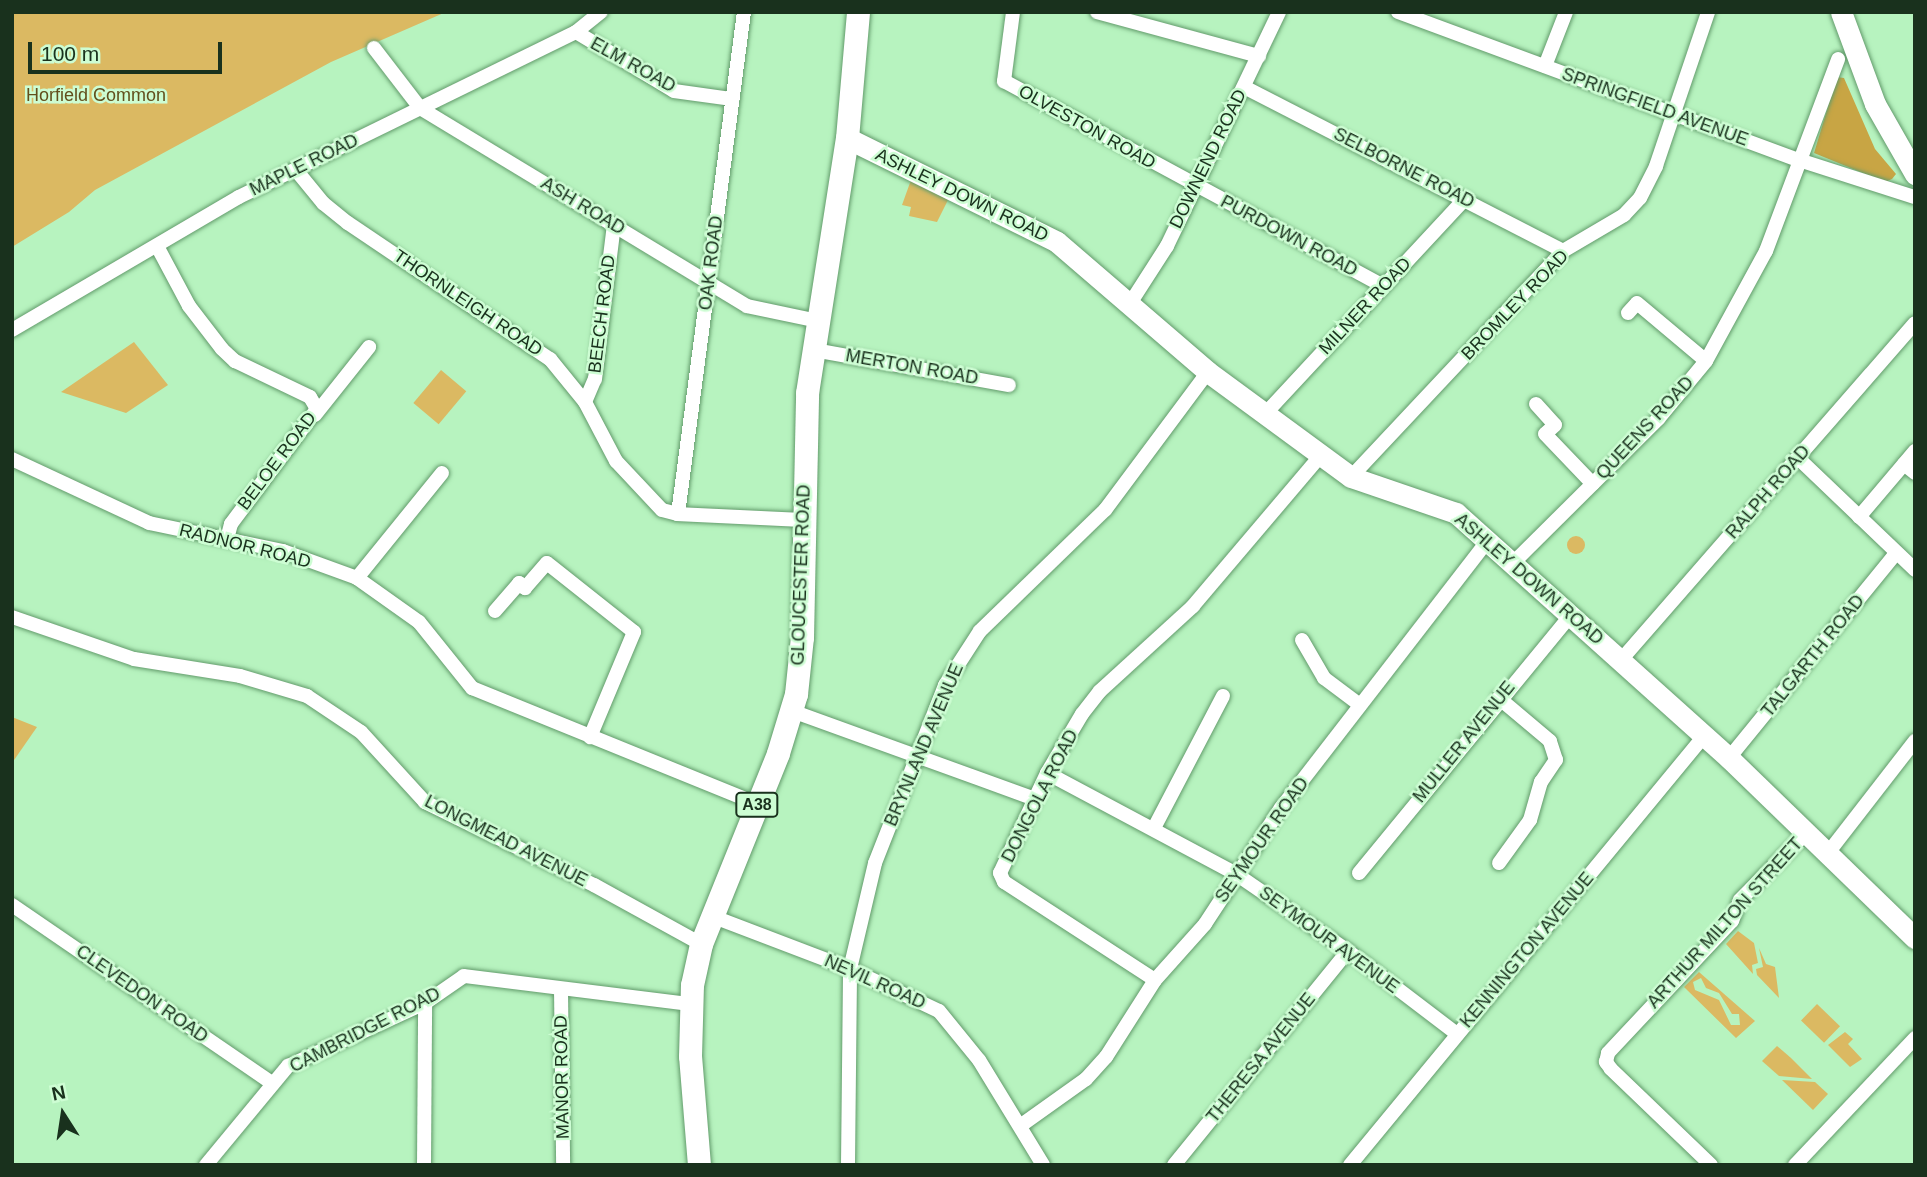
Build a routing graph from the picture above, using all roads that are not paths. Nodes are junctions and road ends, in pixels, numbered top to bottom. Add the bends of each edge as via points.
1 (601, 12) edge
2 (744, 12) edge
3 (858, 12) edge
4 (1013, 12) edge
5 (1097, 12) edge
6 (1279, 12) edge
7 (1398, 12) edge
8 (1566, 12) edge
9 (1708, 12) edge
10 (1841, 12) edge
11 (1423, 16) edge
12 (576, 32) junction
13 (374, 48) dead end
14 (1259, 56) junction
15 (1838, 59) dead end
16 (1545, 66) junction
17 (1244, 87) junction
18 (732, 99) junction
19 (420, 108) junction
20 (1674, 114) junction
21 (848, 138) junction
22 (1799, 160) junction
23 (296, 170) junction
24 (1915, 174) edge
25 (1195, 186) junction
26 (1914, 197) edge
27 (1465, 199) junction
28 (614, 225) junction
29 (157, 246) junction
30 (1563, 251) junction
31 (708, 283) junction
32 (1383, 286) junction
33 (1131, 302) junction
34 (1628, 313) dead end
35 (818, 321) junction
36 (1915, 323) edge
37 (12, 330) edge
38 (369, 348) dead end
39 (814, 349) junction
40 (1706, 361) junction
41 (1208, 372) junction
42 (1009, 385) dead end
43 (585, 402) junction
44 (1536, 404) dead end
45 (1265, 414) junction
46 (315, 416) junction
47 (1915, 451) edge
48 (1321, 455) junction
49 (1798, 458) junction
50 (12, 459) edge
51 (1909, 468) edge
52 (442, 473) dead end
53 (1351, 477) junction
54 (1593, 484) junction
55 (678, 514) junction
56 (1859, 517) junction
57 (802, 520) junction
58 (227, 538) junction
59 (1489, 539) junction
60 (1896, 553) junction
61 (1515, 561) junction
62 (1915, 570) edge
63 (357, 578) junction
64 (495, 611) dead end
65 (1572, 614) junction
66 (12, 617) edge
67 (1302, 640) dead end
68 (1621, 660) junction
69 (1223, 696) dead end
70 (1499, 698) junction
71 (1360, 705) junction
72 (792, 711) junction
73 (1704, 736) junction
74 (590, 737) junction
75 (1915, 741) edge
76 (917, 757) junction
77 (1729, 758) junction
78 (1047, 773) junction
79 (1035, 799) junction
80 (758, 804) junction
81 (1154, 828) junction
82 (1806, 833) junction
83 (1828, 853) junction
84 (1499, 863) dead end
85 (1359, 873) dead end
86 (1236, 874) junction
87 (12, 905) edge
88 (714, 918) junction
89 (1915, 938) edge
90 (701, 944) junction
91 (1349, 951) junction
92 (850, 969) junction
93 (1155, 980) junction
94 (561, 989) junction
95 (425, 1003) junction
96 (689, 1003) junction
97 (1457, 1034) junction
98 (1915, 1038) edge
99 (272, 1083) junction
100 (1020, 1126) junction
101 (206, 1165) edge
102 (424, 1165) edge
103 (563, 1165) edge
104 (699, 1165) edge
105 (848, 1165) edge
106 (1043, 1165) edge
107 (1174, 1165) edge
108 (1350, 1165) edge
109 (1711, 1165) edge
110 (1795, 1165) edge

1 - 12 street, MAPLE ROAD
2 - 18 street, OAK ROAD
3 - 21 main road, GLOUCESTER ROAD / A38
4 - 25 street, OLVESTON ROAD via 1004,81
5 - 14 street
6 - 14 street, DOWNEND ROAD
7 - 11 street, SPRINGFIELD AVENUE
8 - 16 street
9 - 20 street, BROMLEY ROAD
10 - 24 main road via 1875,104
11 - 16 street, SPRINGFIELD AVENUE
12 - 18 street, ELM ROAD via 674,91
12 - 19 street, MAPLE ROAD
13 - 19 street, ASH ROAD
14 - 17 street, DOWNEND ROAD
15 - 22 street, QUEENS ROAD
16 - 20 street, SPRINGFIELD AVENUE
17 - 25 street, DOWNEND ROAD
17 - 27 street, SELBORNE ROAD
18 - 31 street, OAK ROAD
19 - 23 street, MAPLE ROAD
19 - 28 street, ASH ROAD
20 - 22 street, SPRINGFIELD AVENUE
20 - 30 street, BROMLEY ROAD via 1640,198 1624,215
21 - 33 main road, ASHLEY DOWN ROAD via 1057,242
21 - 35 main road, GLOUCESTER ROAD / A38
22 - 26 street, SPRINGFIELD AVENUE
22 - 40 street, QUEENS ROAD via 1766,251
23 - 29 street, MAPLE ROAD
23 - 43 street, THORNLEIGH ROAD via 323,203 348,223 536,347
25 - 32 street, PURDOWN ROAD
25 - 33 street, DOWNEND ROAD via 1167,246
27 - 30 street, SELBORNE ROAD
27 - 32 street, MILNER ROAD
28 - 31 street, ASH ROAD
28 - 43 street, BEECH ROAD via 594,379
29 - 37 street, MAPLE ROAD
29 - 46 street, BELOE ROAD via 189,306 222,349 235,362 310,397 317,408
30 - 53 street, BROMLEY ROAD
31 - 35 street, ASH ROAD via 758,310
31 - 55 street, OAK ROAD
32 - 45 street, MILNER ROAD
33 - 41 main road, ASHLEY DOWN ROAD
34 - 40 street via 1637,303
35 - 39 main road, GLOUCESTER ROAD / A38
36 - 49 street, RALPH ROAD
38 - 46 street
39 - 42 street, MERTON ROAD
39 - 57 main road, GLOUCESTER ROAD / A38 via 807,393
40 - 54 street, QUEENS ROAD via 1658,419
41 - 45 main road, ASHLEY DOWN ROAD
41 - 76 street, BRYNLAND AVENUE via 1105,510 979,631 946,685
43 - 55 street, THORNLEIGH ROAD via 615,461 663,510
44 - 54 street via 1555,425 1545,434
45 - 48 main road, ASHLEY DOWN ROAD
46 - 58 street, BELOE ROAD via 237,515
47 - 51 street
48 - 53 main road, ASHLEY DOWN ROAD
48 - 78 street, DONGOLA ROAD via 1193,606 1100,691
49 - 56 street
49 - 68 street, RALPH ROAD
50 - 58 street, RADNOR ROAD via 138,519
51 - 56 street
52 - 63 street
53 - 59 main road, ASHLEY DOWN ROAD via 1381,490 1436,503
54 - 61 street, QUEENS ROAD
55 - 57 street, THORNLEIGH ROAD
56 - 60 street
57 - 72 main road, GLOUCESTER ROAD / A38 via 802,637
58 - 63 street, RADNOR ROAD via 283,551
59 - 61 main road, ASHLEY DOWN ROAD
59 - 71 street, SEYMOUR ROAD
60 - 62 street
60 - 77 street, TALGARTH ROAD
61 - 65 main road, ASHLEY DOWN ROAD
63 - 74 street, RADNOR ROAD via 419,622 472,688
64 - 74 street via 519,583 525,588 547,563 634,632
65 - 68 main road, ASHLEY DOWN ROAD
65 - 70 street, MULLER AVENUE
66 - 90 street, LONGMEAD AVENUE via 134,659 240,676 307,696 361,732 425,802 594,885
67 - 71 street via 1324,678
68 - 73 main road, ASHLEY DOWN ROAD
69 - 81 street
70 - 84 street via 1550,741 1556,761 1541,782 1530,820
70 - 85 street, MULLER AVENUE
71 - 86 street, SEYMOUR ROAD
72 - 76 street
72 - 80 main road, GLOUCESTER ROAD / A38
73 - 77 main road, ASHLEY DOWN ROAD
73 - 97 street, KENNINGTON AVENUE
74 - 80 street, RADNOR ROAD
75 - 83 street
76 - 79 street
76 - 92 street, BRYNLAND AVENUE via 875,863
77 - 82 main road, ASHLEY DOWN ROAD
78 - 79 street, DONGOLA ROAD
78 - 81 street, SEYMOUR AVENUE
79 - 93 street, DONGOLA ROAD via 1001,878
80 - 88 main road, GLOUCESTER ROAD / A38
81 - 86 street, SEYMOUR AVENUE
82 - 83 main road, ASHLEY DOWN ROAD
82 - 109 street, ARTHUR MILTON STREET via 1740,901 1731,921 1608,1053 1606,1062 1611,1069
83 - 89 main road, ASHLEY DOWN ROAD
86 - 91 street, SEYMOUR AVENUE
86 - 93 street, SEYMOUR ROAD via 1205,924
87 - 99 street, CLEVEDON ROAD
88 - 90 main road, GLOUCESTER ROAD / A38
88 - 92 street, NEVIL ROAD
90 - 96 main road, GLOUCESTER ROAD / A38
91 - 97 street, SEYMOUR AVENUE
91 - 107 street, THERESA AVENUE
92 - 100 street, NEVIL ROAD via 939,1011 979,1060
92 - 105 street, BRYNLAND AVENUE
93 - 100 street, SEYMOUR ROAD via 1086,1079
94 - 95 street, CAMBRIDGE ROAD via 464,976
94 - 96 street, CAMBRIDGE ROAD
94 - 103 street, MANOR ROAD
95 - 99 street, CAMBRIDGE ROAD via 288,1066
95 - 102 street
96 - 104 main road, GLOUCESTER ROAD / A38
97 - 108 street, KENNINGTON AVENUE
98 - 110 street
99 - 101 street, CAMBRIDGE ROAD
100 - 106 street, NEVIL ROAD

